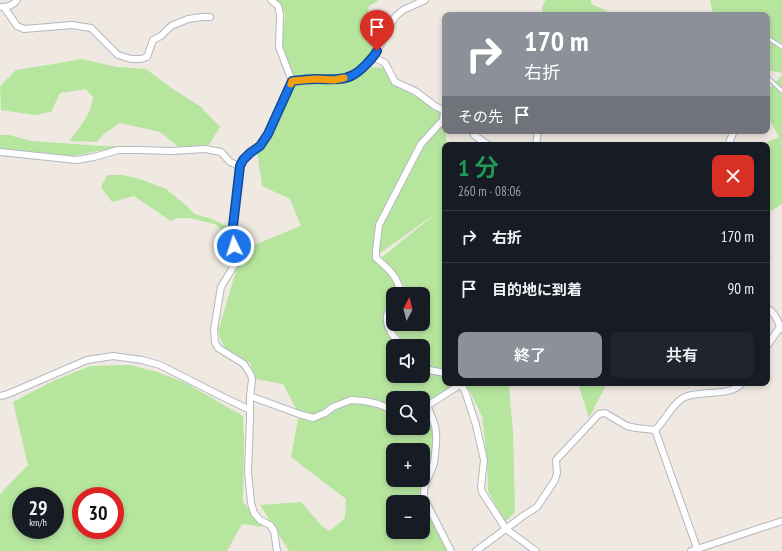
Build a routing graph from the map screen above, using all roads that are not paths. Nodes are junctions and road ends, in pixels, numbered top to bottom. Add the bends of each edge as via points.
1 (17, 0) edge
2 (271, 0) edge
3 (425, 0) edge
4 (2, 7) edge
5 (210, 17) dead end
6 (770, 40) edge
7 (782, 47) edge
8 (373, 57) junction
9 (770, 80) edge
10 (292, 81) junction
11 (782, 91) edge
12 (442, 110) edge
13 (442, 121) edge
14 (474, 135) dead end
15 (484, 142) edge
16 (0, 152) edge
17 (240, 166) junction
18 (400, 287) edge
19 (770, 310) edge
20 (781, 328) edge
21 (770, 342) edge
22 (430, 370) edge
23 (442, 373) edge
24 (458, 386) edge
25 (462, 386) edge
26 (740, 386) edge
27 (0, 396) edge
28 (250, 396) junction
29 (430, 403) edge
30 (386, 407) edge
31 (250, 410) junction
32 (430, 415) edge
33 (656, 430) junction
34 (782, 521) edge
35 (506, 529) junction
36 (695, 550) edge
37 (277, 551) edge
38 (450, 551) edge
39 (476, 551) edge
40 (536, 551) edge

1 - 4 street
2 - 10 street via 278,6 279,47
3 - 8 street via 403,10 395,17
4 - 5 street via 17,26 24,29 72,25 91,28 118,55 140,60 147,57 153,40 171,26 188,19
6 - 7 lane
8 - 10 street via 354,75 346,78
8 - 12 street via 385,62 395,82 415,91
9 - 11 lane
10 - 17 street via 268,134
13 - 18 street via 421,144 378,225 376,258 391,271
14 - 15 street
16 - 17 street via 76,160 118,150 205,149 221,152 230,162
17 - 28 street via 232,236 237,256 235,264 220,287 214,329 218,348 244,364 251,376
19 - 20 street
20 - 21 street
22 - 23 street
24 - 29 street
25 - 35 street via 476,425 484,460 482,492
26 - 33 street via 731,390 686,396 679,400
27 - 31 street via 87,360 112,356 160,365
28 - 30 street via 313,418 351,400
28 - 31 street
31 - 37 street via 248,472 251,503 254,513 274,531
32 - 38 street via 437,433 434,463 423,490 424,498
33 - 35 street via 627,426 605,413 599,414 556,460 555,480 537,507
33 - 36 street
34 - 36 street
35 - 39 street
35 - 40 street

